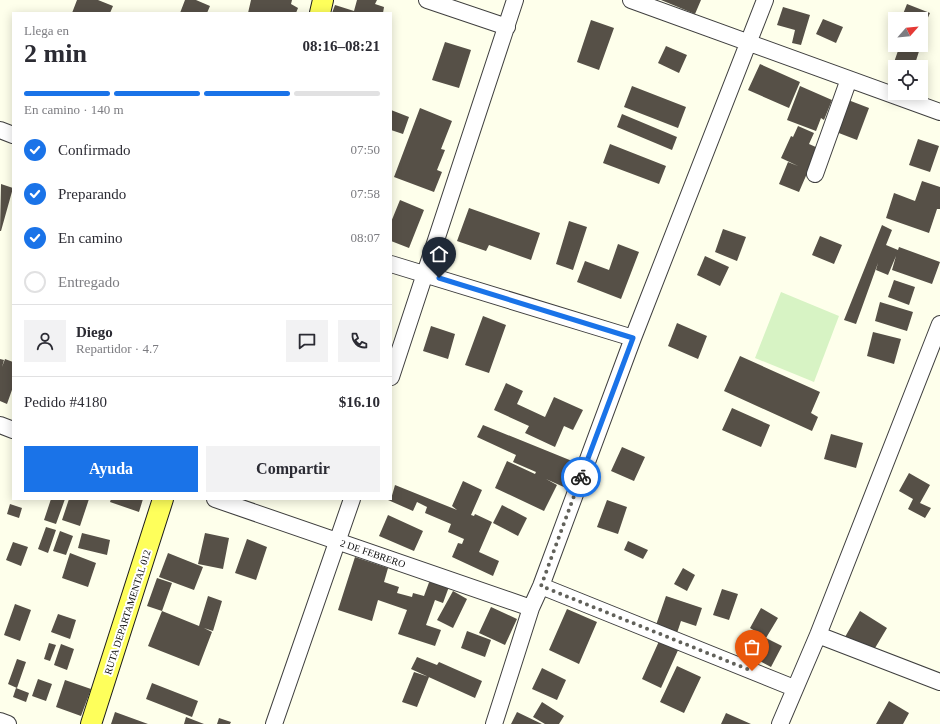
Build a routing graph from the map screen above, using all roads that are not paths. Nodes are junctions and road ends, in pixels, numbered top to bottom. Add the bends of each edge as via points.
1 (324, 0) edge
2 (427, 0) edge
3 (515, 0) edge
4 (631, 0) edge
5 (765, 0) edge
6 (320, 12) edge
7 (507, 27) junction
8 (749, 42) junction
9 (849, 79) junction
10 (940, 112) edge
11 (0, 130) edge
12 (12, 135) edge
13 (815, 174) dead end
14 (392, 264) edge
15 (424, 273) junction
16 (940, 324) edge
17 (633, 338) junction
18 (392, 374) edge
19 (0, 425) edge
20 (12, 430) edge
21 (163, 500) edge
22 (218, 500) edge
23 (352, 500) edge
24 (339, 541) junction
25 (541, 586) junction
26 (531, 608) junction
27 (818, 635) junction
28 (940, 682) edge
29 (794, 688) junction
30 (0, 721) edge
31 (8, 724) edge
32 (91, 724) edge
33 (274, 724) edge
34 (494, 724) edge
35 (780, 724) edge

1 - 6 main road
2 - 7 street
3 - 7 street
4 - 8 street
5 - 8 street
7 - 15 street
8 - 9 street
8 - 17 street
9 - 10 street
9 - 13 street
11 - 12 street
14 - 15 street
15 - 17 street
15 - 18 street
16 - 27 street
17 - 25 street
19 - 20 street
21 - 32 main road, RUTA DEPARTAMENTAL 012
22 - 24 street, 2 DE FEBRERO
23 - 24 street
24 - 26 street, 2 DE FEBRERO
24 - 33 street
25 - 26 street
25 - 29 street
26 - 34 street
27 - 28 street
27 - 29 street
29 - 35 street
30 - 31 street

